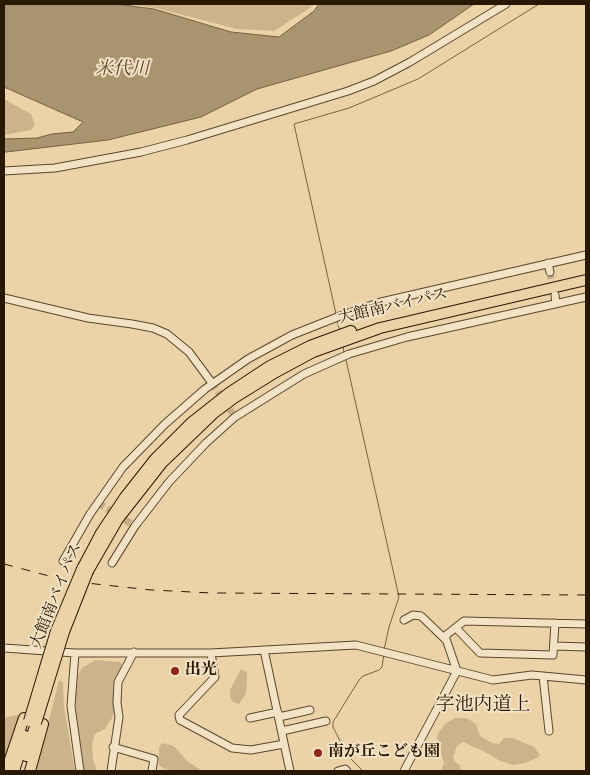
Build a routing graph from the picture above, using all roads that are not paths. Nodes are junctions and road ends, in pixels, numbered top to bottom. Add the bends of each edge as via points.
1 (506, 4) edge
2 (4, 171) edge
3 (586, 255) edge
4 (548, 263) junction
5 (550, 272) tunnel mouth
6 (586, 280) edge
7 (555, 295) tunnel mouth
8 (586, 297) edge
9 (4, 298) edge
10 (556, 304) junction
11 (212, 383) junction
12 (63, 561) dead end
13 (112, 563) dead end
14 (85, 570) junction
15 (404, 620) dead end
16 (555, 623) junction
17 (586, 624) edge
18 (456, 628) junction
19 (446, 640) junction
20 (554, 646) junction
21 (586, 647) edge
22 (4, 648) edge
23 (264, 650) junction
24 (75, 652) junction
25 (134, 652) junction
26 (211, 653) junction
27 (457, 671) junction
28 (543, 676) junction
29 (586, 680) edge
30 (310, 710) dead end
31 (278, 715) junction
32 (250, 718) dead end
33 (326, 720) dead end
34 (33, 722) junction
35 (282, 731) junction
36 (549, 731) dead end
37 (284, 744) junction
38 (114, 747) junction
39 (23, 766) edge
40 (6, 771) edge
41 (14, 771) edge
42 (80, 771) edge
43 (111, 771) edge
44 (152, 771) edge
45 (290, 771) edge
46 (338, 771) edge
47 (347, 771) edge
48 (404, 771) edge

1 - 2 street via 410,62 348,91 141,152 56,168
3 - 4 street
4 - 5 street
4 - 11 street via 381,302 336,317 268,347
6 - 14 highway, 大館南バイパス via 403,318 355,332 331,341 254,385 214,413 162,463 132,500
7 - 10 street
8 - 10 street
9 - 11 street via 167,334 189,352
10 - 13 street via 408,338 346,356 304,374 235,417 206,443 135,526
11 - 12 street via 165,424 123,468 90,514
14 - 34 highway, 大館南バイパス, bridge
14 - 34 highway, 大館南バイパス, bridge via 64,609
15 - 19 street via 413,614 421,616
16 - 17 street
16 - 18 street via 464,621
16 - 20 street
18 - 19 street via 445,636
18 - 20 street via 480,652 553,655
19 - 27 street
20 - 21 street
22 - 24 street
23 - 26 street
23 - 27 street via 356,645
23 - 31 street
24 - 25 street
24 - 42 street via 71,706
25 - 26 street
25 - 38 street via 118,682 119,717
26 - 37 street via 215,677 178,715 180,720 232,748 251,750
27 - 28 street via 493,680
27 - 48 street
28 - 29 street
28 - 36 street
30 - 31 street
31 - 32 street
31 - 35 street
33 - 35 street
34 - 39 highway, 大館南バイパス
34 - 40 highway
35 - 37 street
37 - 45 street
38 - 43 street
38 - 44 street via 154,759
39 - 41 highway, 大館南バイパス
46 - 47 street via 345,768

